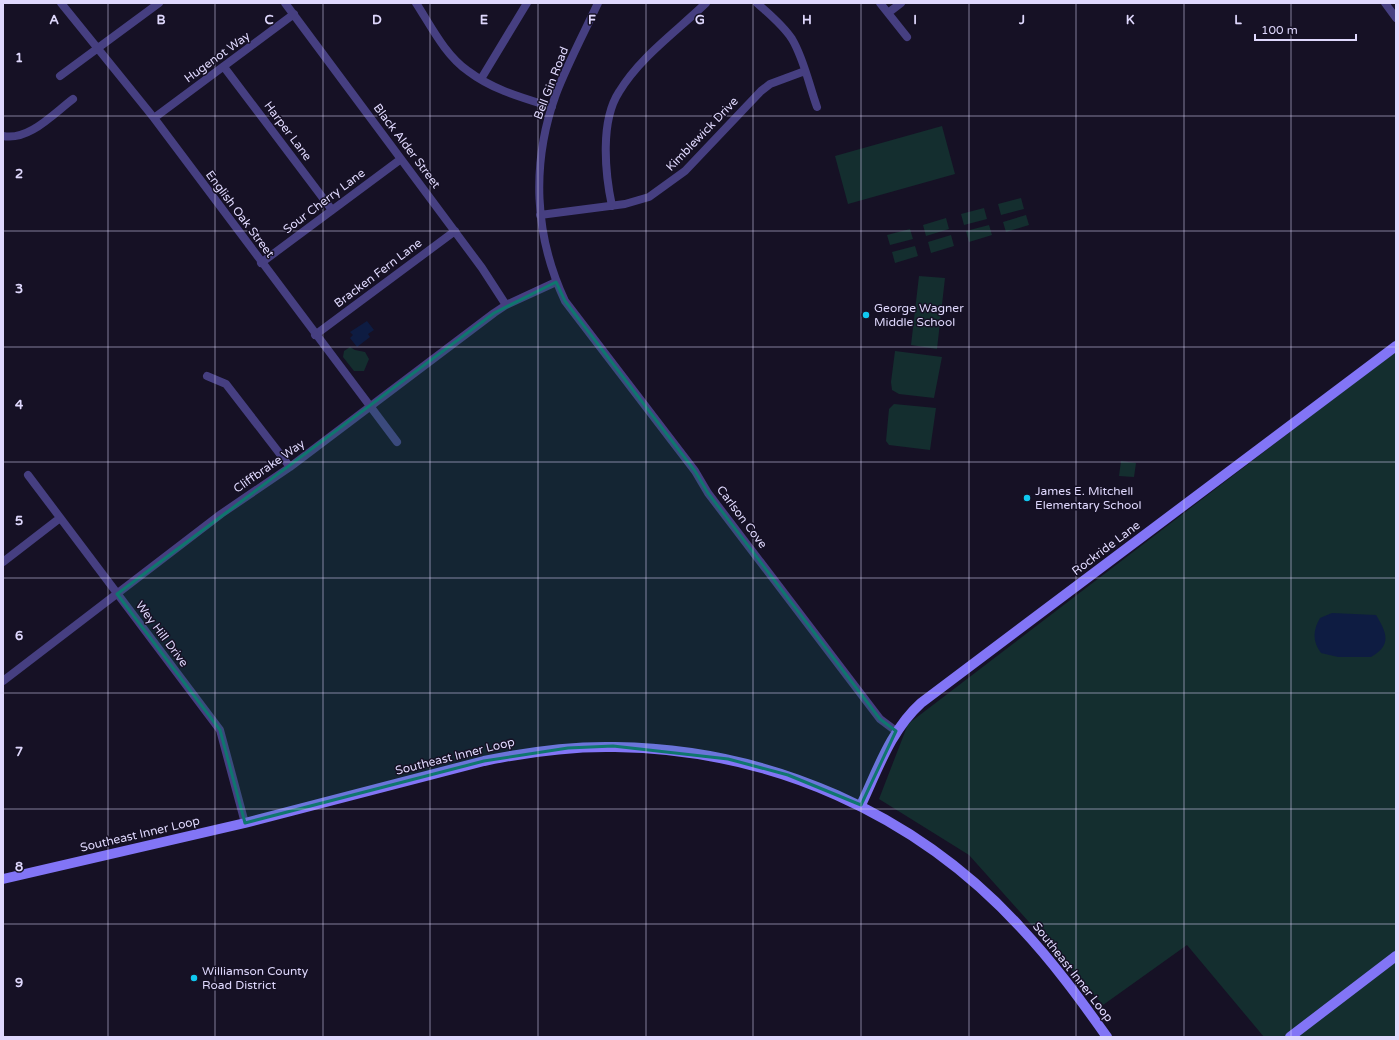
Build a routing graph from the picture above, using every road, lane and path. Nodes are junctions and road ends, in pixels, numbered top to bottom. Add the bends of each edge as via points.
1 (61, 3) edge
2 (159, 3) edge
3 (285, 3) edge
4 (416, 3) edge
5 (527, 3) edge
6 (598, 3) edge
7 (706, 3) edge
8 (757, 3) edge
9 (880, 3) edge
10 (901, 3) edge
11 (1386, 6) edge
12 (888, 13) junction
13 (1396, 13) edge
14 (294, 14) junction
15 (1396, 18) edge
16 (907, 37) dead end
17 (99, 48) junction
18 (224, 67) junction
19 (805, 71) junction
20 (60, 76) dead end
21 (481, 79) junction
22 (73, 100) dead end
23 (552, 106) junction
24 (817, 107) dead end
25 (154, 118) junction
26 (3, 136) edge
27 (401, 159) junction
28 (612, 206) junction
29 (332, 210) junction
30 (540, 215) junction
31 (455, 231) junction
32 (261, 263) junction
33 (556, 282) junction
34 (506, 305) junction
35 (574, 312) joint
36 (315, 335) junction
37 (1396, 346) edge
38 (207, 376) dead end
39 (370, 406) junction
40 (397, 442) dead end
41 (290, 467) junction
42 (28, 475) dead end
43 (60, 518) junction
44 (3, 562) edge
45 (117, 594) junction
46 (3, 681) edge
47 (896, 731) junction
48 (861, 805) junction
49 (245, 823) junction
50 (3, 879) edge
51 (1396, 956) edge
52 (1107, 1037) edge
53 (1290, 1037) edge

1 - 17 street, English Oak Street
2 - 17 street
3 - 14 street, Black Alder Street
4 - 21 street via 457,62
5 - 21 street
6 - 23 street, Bell Gin Road
7 - 28 street via 636,68 618,93 608,122 606,150
8 - 19 street via 792,39
9 - 12 street
10 - 12 street
11 - 13 street
11 - 15 street
12 - 16 street
14 - 18 street, Hugenot Way
14 - 27 street, Black Alder Street
17 - 20 street
17 - 25 street, English Oak Street
18 - 25 street, Hugenot Way
18 - 29 street, Harper Lane
19 - 24 street
19 - 28 street, Kimblewick Drive via 770,84 761,91 675,180 635,202
21 - 23 street via 506,93
22 - 26 street via 26,134
23 - 30 street, Bell Gin Road via 540,157
25 - 32 street, English Oak Street
27 - 29 street, Sour Cherry Lane
27 - 31 street, Black Alder Street
28 - 30 street, Kimblewick Drive
29 - 32 street, Sour Cherry Lane
30 - 33 street, Bell Gin Road
31 - 34 street, Black Alder Street
31 - 36 street, Bracken Fern Lane
32 - 36 street, English Oak Street
33 - 34 street, Cliffbrake Way
33 - 35 street, Bell Gin Road via 565,301
34 - 39 street, Cliffbrake Way
35 - 47 street, Carlson Cove via 880,718
36 - 39 street, English Oak Street
37 - 47 main road, Rockride Lane via 921,703
38 - 41 street via 226,384
39 - 40 street, English Oak Street
39 - 41 street, Cliffbrake Way
41 - 45 street, Cliffbrake Way via 220,514
42 - 43 street, Wey Hill Drive
43 - 44 street
43 - 45 street, Wey Hill Drive
45 - 46 street, Cliffbrake Way
45 - 49 street, Wey Hill Drive via 220,730
47 - 48 main road, Rockride Lane
48 - 49 main road, Southeast Inner Loop via 788,775 728,759 687,752 613,746 568,748 484,760
48 - 52 main road, Southeast Inner Loop via 940,854 992,899 1046,956
49 - 50 main road, Southeast Inner Loop
51 - 53 main road

